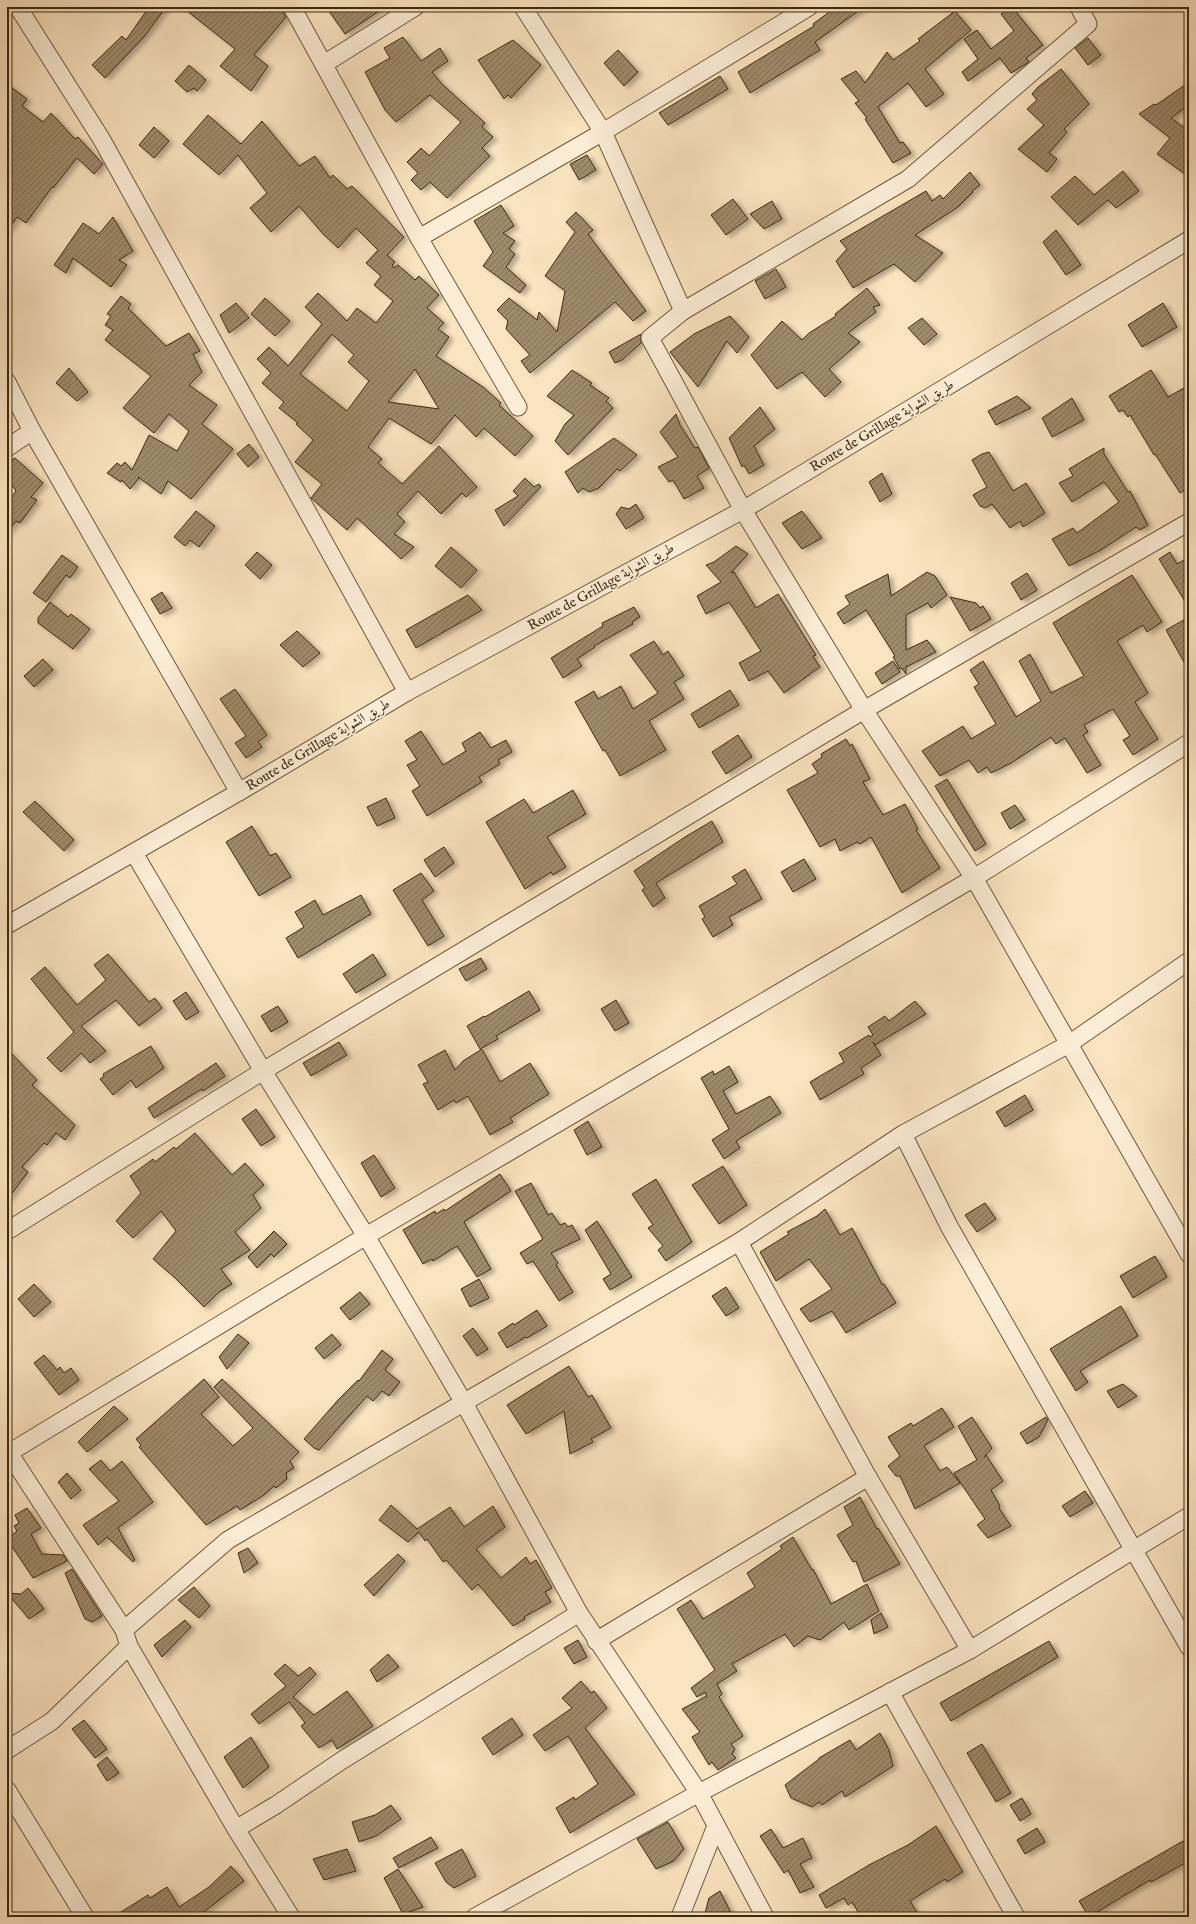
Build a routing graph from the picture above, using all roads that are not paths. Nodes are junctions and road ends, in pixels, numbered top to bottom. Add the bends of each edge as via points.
1 (18, 7) edge
2 (292, 7) edge
3 (415, 7) edge
4 (523, 7) edge
5 (809, 7) edge
6 (1078, 7) edge
7 (1093, 7) edge
8 (1088, 24) junction
9 (324, 64) junction
10 (603, 132) junction
11 (420, 238) junction
12 (1189, 240) edge
13 (683, 312) junction
14 (7, 382) edge
15 (518, 407) dead end
16 (32, 431) junction
17 (7, 448) edge
18 (743, 510) junction
19 (1189, 522) edge
20 (407, 692) junction
21 (864, 710) junction
22 (1189, 743) edge
23 (239, 792) junction
24 (134, 853) junction
25 (974, 878) junction
26 (7, 925) edge
27 (1189, 961) edge
28 (1069, 1044) junction
29 (263, 1071) junction
30 (902, 1134) junction
31 (7, 1231) edge
32 (366, 1236) junction
33 (739, 1242) junction
34 (1189, 1254) edge
35 (464, 1403) junction
36 (8, 1454) edge
37 (868, 1477) junction
38 (1189, 1516) edge
39 (1135, 1550) junction
40 (579, 1613) junction
41 (124, 1630) junction
42 (596, 1641) junction
43 (129, 1646) junction
44 (1189, 1647) edge
45 (970, 1650) junction
46 (890, 1692) junction
47 (7, 1750) edge
48 (7, 1790) edge
49 (699, 1794) junction
50 (716, 1826) junction
51 (236, 1829) junction
52 (85, 1917) edge
53 (291, 1917) edge
54 (475, 1917) edge
55 (680, 1917) edge
56 (766, 1917) edge
57 (1016, 1917) edge

1 - 20 street via 102,140
2 - 9 street
3 - 9 street
4 - 10 street
5 - 10 street
6 - 8 street
7 - 8 street
8 - 13 street via 908,179
9 - 11 street
10 - 11 street
10 - 13 street
11 - 15 street
12 - 18 street, Route de Grillage طريق الشواية
13 - 18 street via 650,338
14 - 16 street
16 - 17 street
16 - 23 street
18 - 20 street, Route de Grillage طريق الشواية
18 - 21 street
19 - 21 street
20 - 23 street, Route de Grillage طريق الشواية
21 - 25 street
21 - 29 street
22 - 25 street
23 - 24 street, Route de Grillage طريق الشواية
24 - 26 street, Route de Grillage طريق الشواية
24 - 29 street
25 - 28 street
25 - 32 street
27 - 28 street
28 - 30 street
28 - 34 street
29 - 31 street
29 - 32 street
30 - 33 street
30 - 39 street via 949,1226
32 - 35 street
32 - 36 street
33 - 35 street
33 - 37 street
35 - 40 street
35 - 41 street via 228,1540
36 - 41 street
37 - 42 street
37 - 45 street
38 - 39 street
39 - 44 street
39 - 45 street
40 - 42 street
40 - 51 street
41 - 43 street
42 - 49 street
43 - 47 street via 52,1721
43 - 51 street
45 - 46 street
46 - 49 street
46 - 57 street
48 - 52 street
49 - 50 street
49 - 54 street
50 - 55 street
50 - 56 street
51 - 53 street

